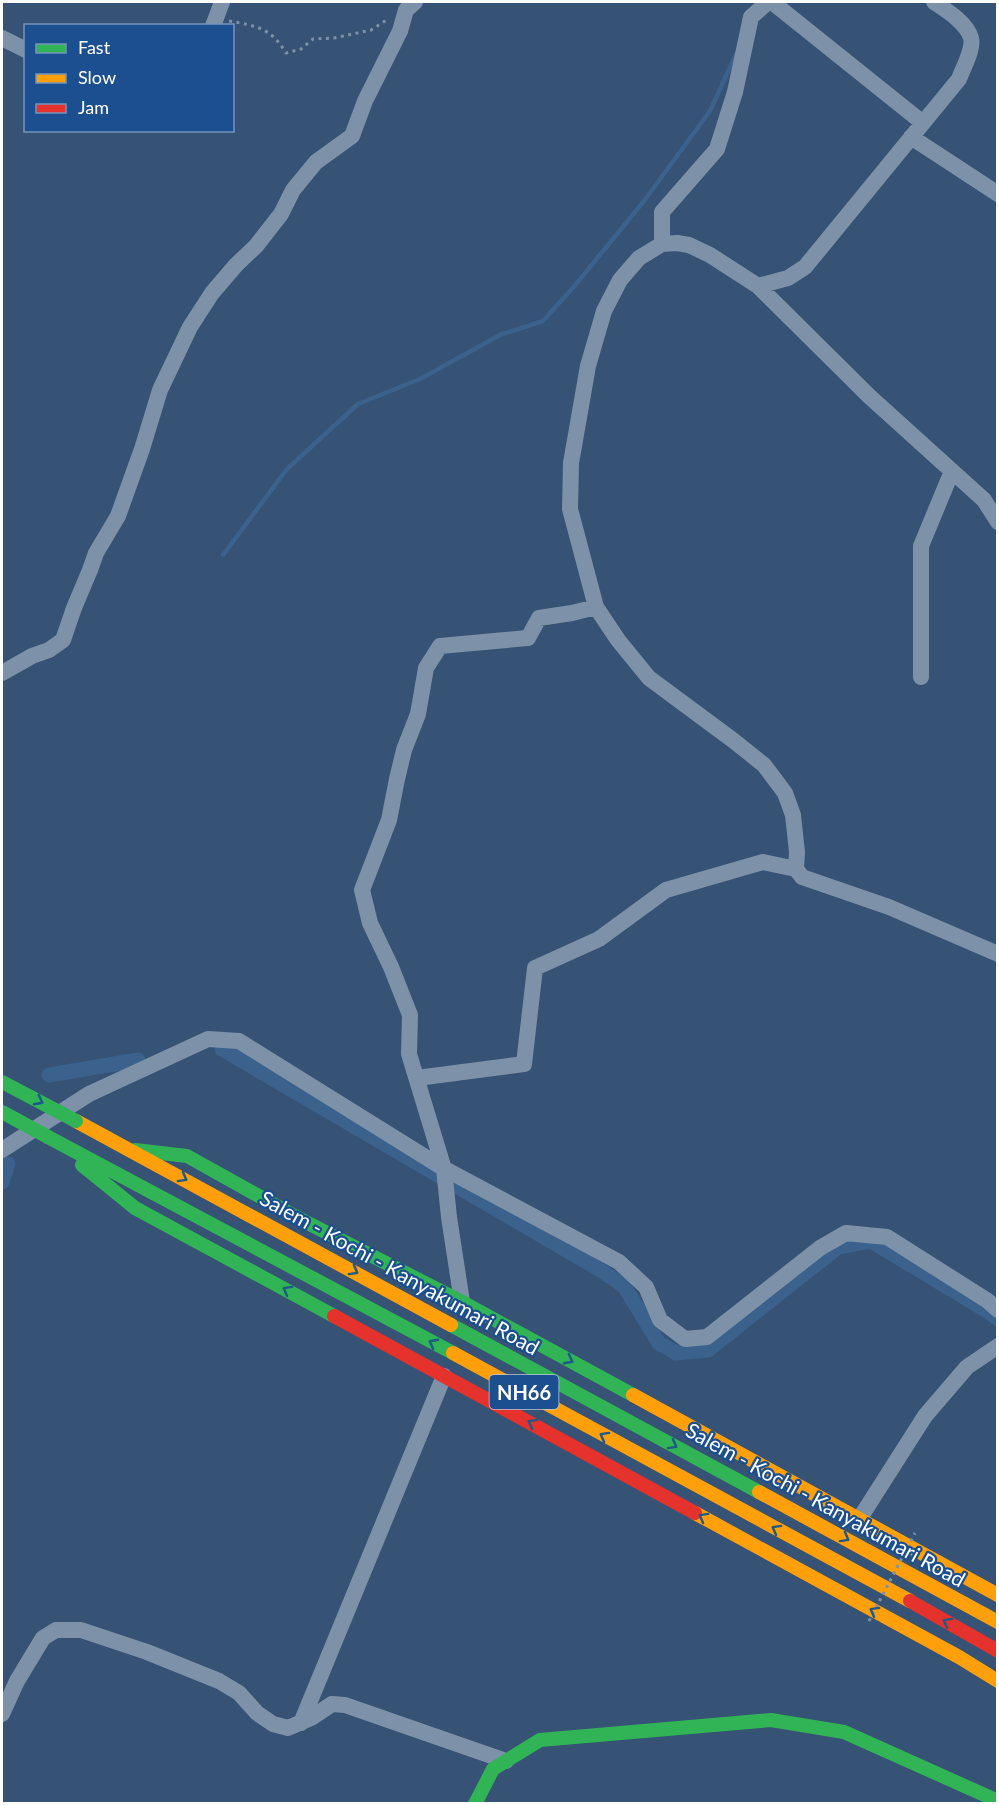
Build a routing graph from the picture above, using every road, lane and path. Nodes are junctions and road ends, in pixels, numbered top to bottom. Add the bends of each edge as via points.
1 (222, 2) edge
2 (770, 2) edge
3 (934, 2) edge
4 (411, 6) edge
5 (214, 22) edge
6 (231, 24) edge
7 (234, 24) edge
8 (2, 38) edge
9 (24, 49) edge
10 (923, 123) junction
11 (911, 137) junction
12 (998, 194) edge
13 (662, 244) junction
14 (758, 286) junction
15 (952, 471) junction
16 (998, 522) edge
17 (596, 607) junction
18 (2, 673) edge
19 (921, 677) dead end
20 (796, 869) junction
21 (998, 954) edge
22 (417, 1078) junction
23 (2, 1082) edge
24 (2, 1112) edge
25 (48, 1137) junction
26 (2, 1150) edge
27 (131, 1150) junction
28 (444, 1169) junction
29 (462, 1302) junction
30 (998, 1310) edge
31 (998, 1346) edge
32 (444, 1376) junction
33 (860, 1518) junction
34 (915, 1533) dead end
35 (998, 1595) edge
36 (869, 1621) dead end
37 (998, 1622) edge
38 (998, 1651) edge
39 (998, 1681) edge
40 (2, 1714) edge
41 (301, 1723) junction
42 (506, 1761) junction
43 (998, 1801) edge
44 (475, 1803) edge

1 - 5 street
2 - 10 street
2 - 13 street via 751,17 735,92 717,149 662,213
3 - 10 street via 959,19 971,38 959,79
4 - 7 path via 371,30 313,39 301,49 286,53 264,28
4 - 18 street via 364,101 352,136 316,162 293,190 281,214 218,286 190,327 160,390 118,516 96,553 63,640
5 - 6 path
8 - 9 street
10 - 11 street
11 - 12 street
11 - 14 street via 805,267 788,278
13 - 14 street via 689,245
13 - 17 street via 639,258 620,279 604,311 588,366 571,463 570,509
14 - 15 street via 869,396
15 - 16 street via 984,500
15 - 19 street via 921,546
17 - 20 street via 649,678 734,741 771,774 785,793 793,815
17 - 22 street via 539,618 528,638 440,646 426,668 418,714 404,750 389,820 362,890 370,923 410,1015 409,1053
20 - 21 street via 813,882 890,908
20 - 22 street via 763,862 666,891 599,939 535,968 524,1064
22 - 28 street
23 -> 27 main road, Salem - Kochi - Kanyakumari Road / NH66, bridge
24 - 25 main road, NH66, bridge
32 -> 25 main road via 135,1208
38 -> 25 main road, NH66
26 - 28 street via 89,1094 208,1039 239,1041
27 - 29 main road via 187,1156
27 -> 37 main road, Salem - Kochi - Kanyakumari Road / NH66
28 - 29 street
28 - 30 street via 619,1262 646,1287 660,1320 685,1339 707,1336 820,1248 846,1233 887,1237
29 -> 33 main road
31 - 33 street via 967,1367 925,1416
39 -> 32 main road
32 - 41 street
33 - 35 main road
34 - 36 path, bridge
40 - 41 street via 43,1638 56,1630 81,1629 219,1681 273,1724 288,1728
41 - 42 street via 332,1704 345,1705
42 - 43 main road via 540,1740 771,1720 844,1732
42 - 44 main road via 493,1768

